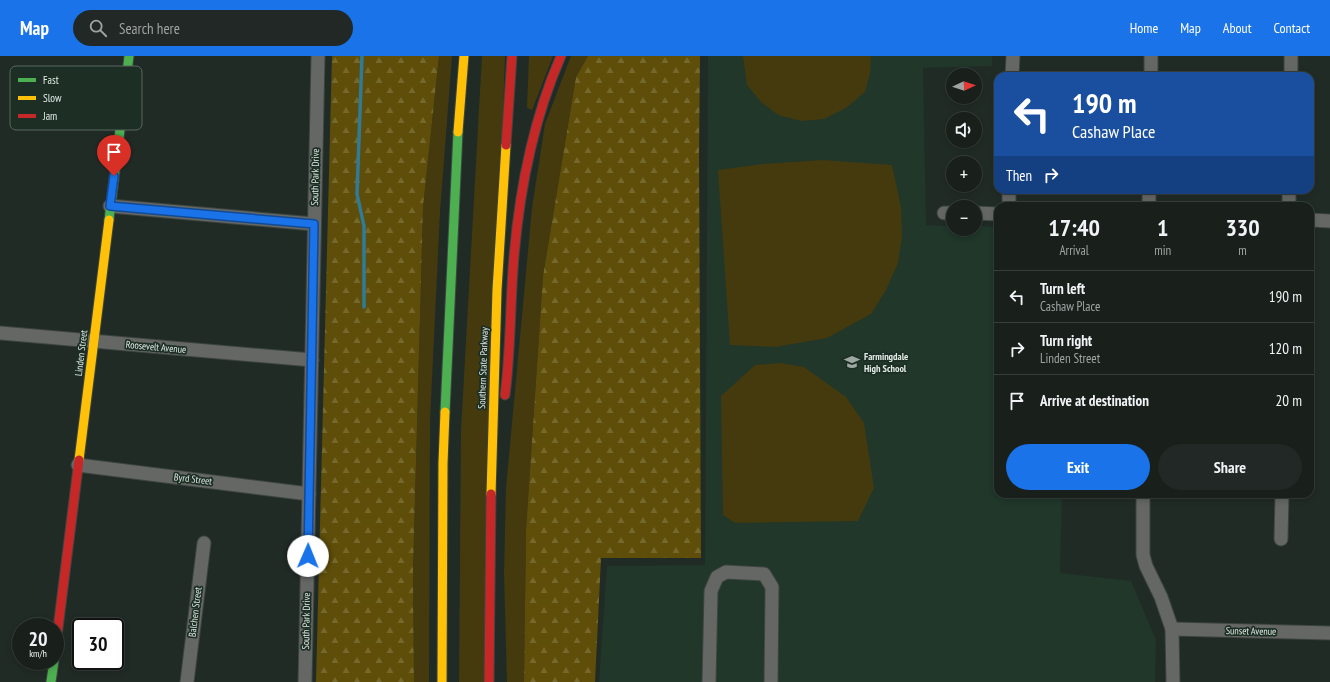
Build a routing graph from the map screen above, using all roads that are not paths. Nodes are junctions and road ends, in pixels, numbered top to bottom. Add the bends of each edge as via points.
1 (129, 56) edge
2 (318, 56) edge
3 (464, 56) edge
4 (512, 56) edge
5 (560, 56) edge
6 (1013, 56) edge
7 (1151, 56) edge
8 (1291, 56) edge
9 (128, 66) edge
10 (1012, 72) edge
11 (1151, 72) edge
12 (1291, 72) edge
13 (120, 130) edge
14 (110, 206) junction
15 (982, 213) edge
16 (994, 214) edge
17 (1314, 220) edge
18 (1330, 221) edge
19 (314, 224) junction
20 (0, 333) edge
21 (93, 341) junction
22 (312, 360) junction
23 (78, 465) junction
24 (309, 494) junction
25 (1143, 498) edge
26 (1282, 498) edge
27 (489, 503) junction
28 (1281, 539) dead end
29 (204, 542) dead end
30 (59, 618) edge
31 (1172, 629) junction
32 (1330, 633) edge
33 (53, 670) edge
34 (51, 682) edge
35 (186, 682) edge
36 (305, 682) edge
37 (442, 682) edge
38 (489, 682) edge
39 (709, 682) edge
40 (771, 682) edge
41 (1173, 682) edge

1 - 9 main road, Linden Street
2 - 19 street, South Park Drive
3 - 37 main road via 456,156 443,463
4 - 27 main road, Southern State Parkway via 497,288
5 - 27 main road via 544,95 524,173 516,239 509,365
6 - 10 street
7 - 11 street
8 - 12 street
13 - 14 main road, Linden Street
14 - 19 street
14 - 21 main road, Linden Street
15 - 16 street
17 - 18 street
19 - 22 street, South Park Drive
20 - 21 street, Roosevelt Avenue
21 - 22 street, Roosevelt Avenue
21 - 23 main road, Linden Street
22 - 24 street, South Park Drive
23 - 24 street, Byrd Street
23 - 30 main road, Linden Street
24 - 36 street, South Park Drive
25 - 31 street via 1143,555
26 - 28 street
27 - 38 main road, Southern State Parkway
29 - 35 street, Balchen Street
31 - 32 street, Sunset Avenue
31 - 41 street
33 - 34 main road
39 - 40 street via 711,591 717,577 726,572 764,574 772,587

